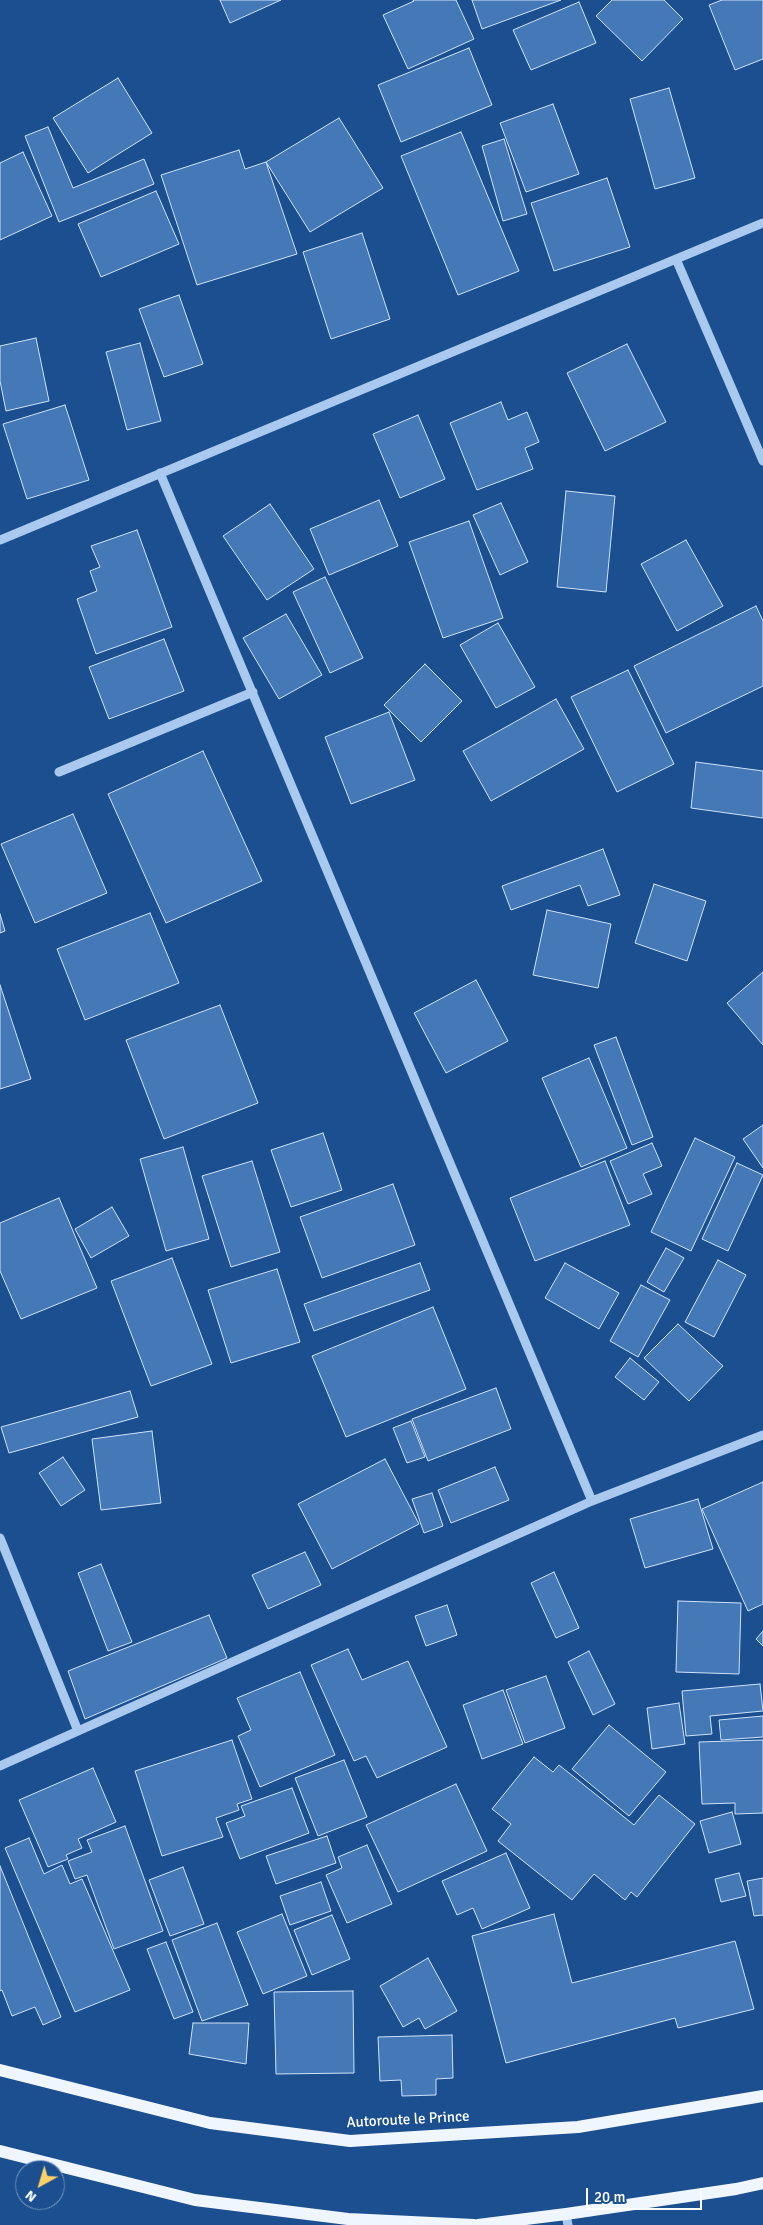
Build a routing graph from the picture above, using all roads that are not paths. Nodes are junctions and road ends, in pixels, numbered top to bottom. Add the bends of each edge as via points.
1 (763, 223) edge
2 (676, 259) junction
3 (763, 461) edge
4 (160, 473) junction
5 (0, 540) edge
6 (252, 692) junction
7 (58, 772) dead end
8 (763, 1435) edge
9 (592, 1501) junction
10 (0, 1538) edge
11 (78, 1731) junction
12 (0, 1766) edge
13 (0, 2070) edge
14 (763, 2096) edge
15 (0, 2152) edge
16 (763, 2182) edge
17 (567, 2220) edge
18 (474, 2225) edge
19 (478, 2225) edge

1 - 2 street
2 - 3 street
2 - 4 street
4 - 5 street
4 - 6 street
6 - 7 street
6 - 9 street
8 - 9 street
9 - 11 street
10 - 11 street
11 - 12 street
13 - 14 main road, Autoroute le Prince via 210,2123 350,2141 578,2127
15 - 18 main road via 195,2200 348,2219
16 - 17 main road
17 - 19 main road

